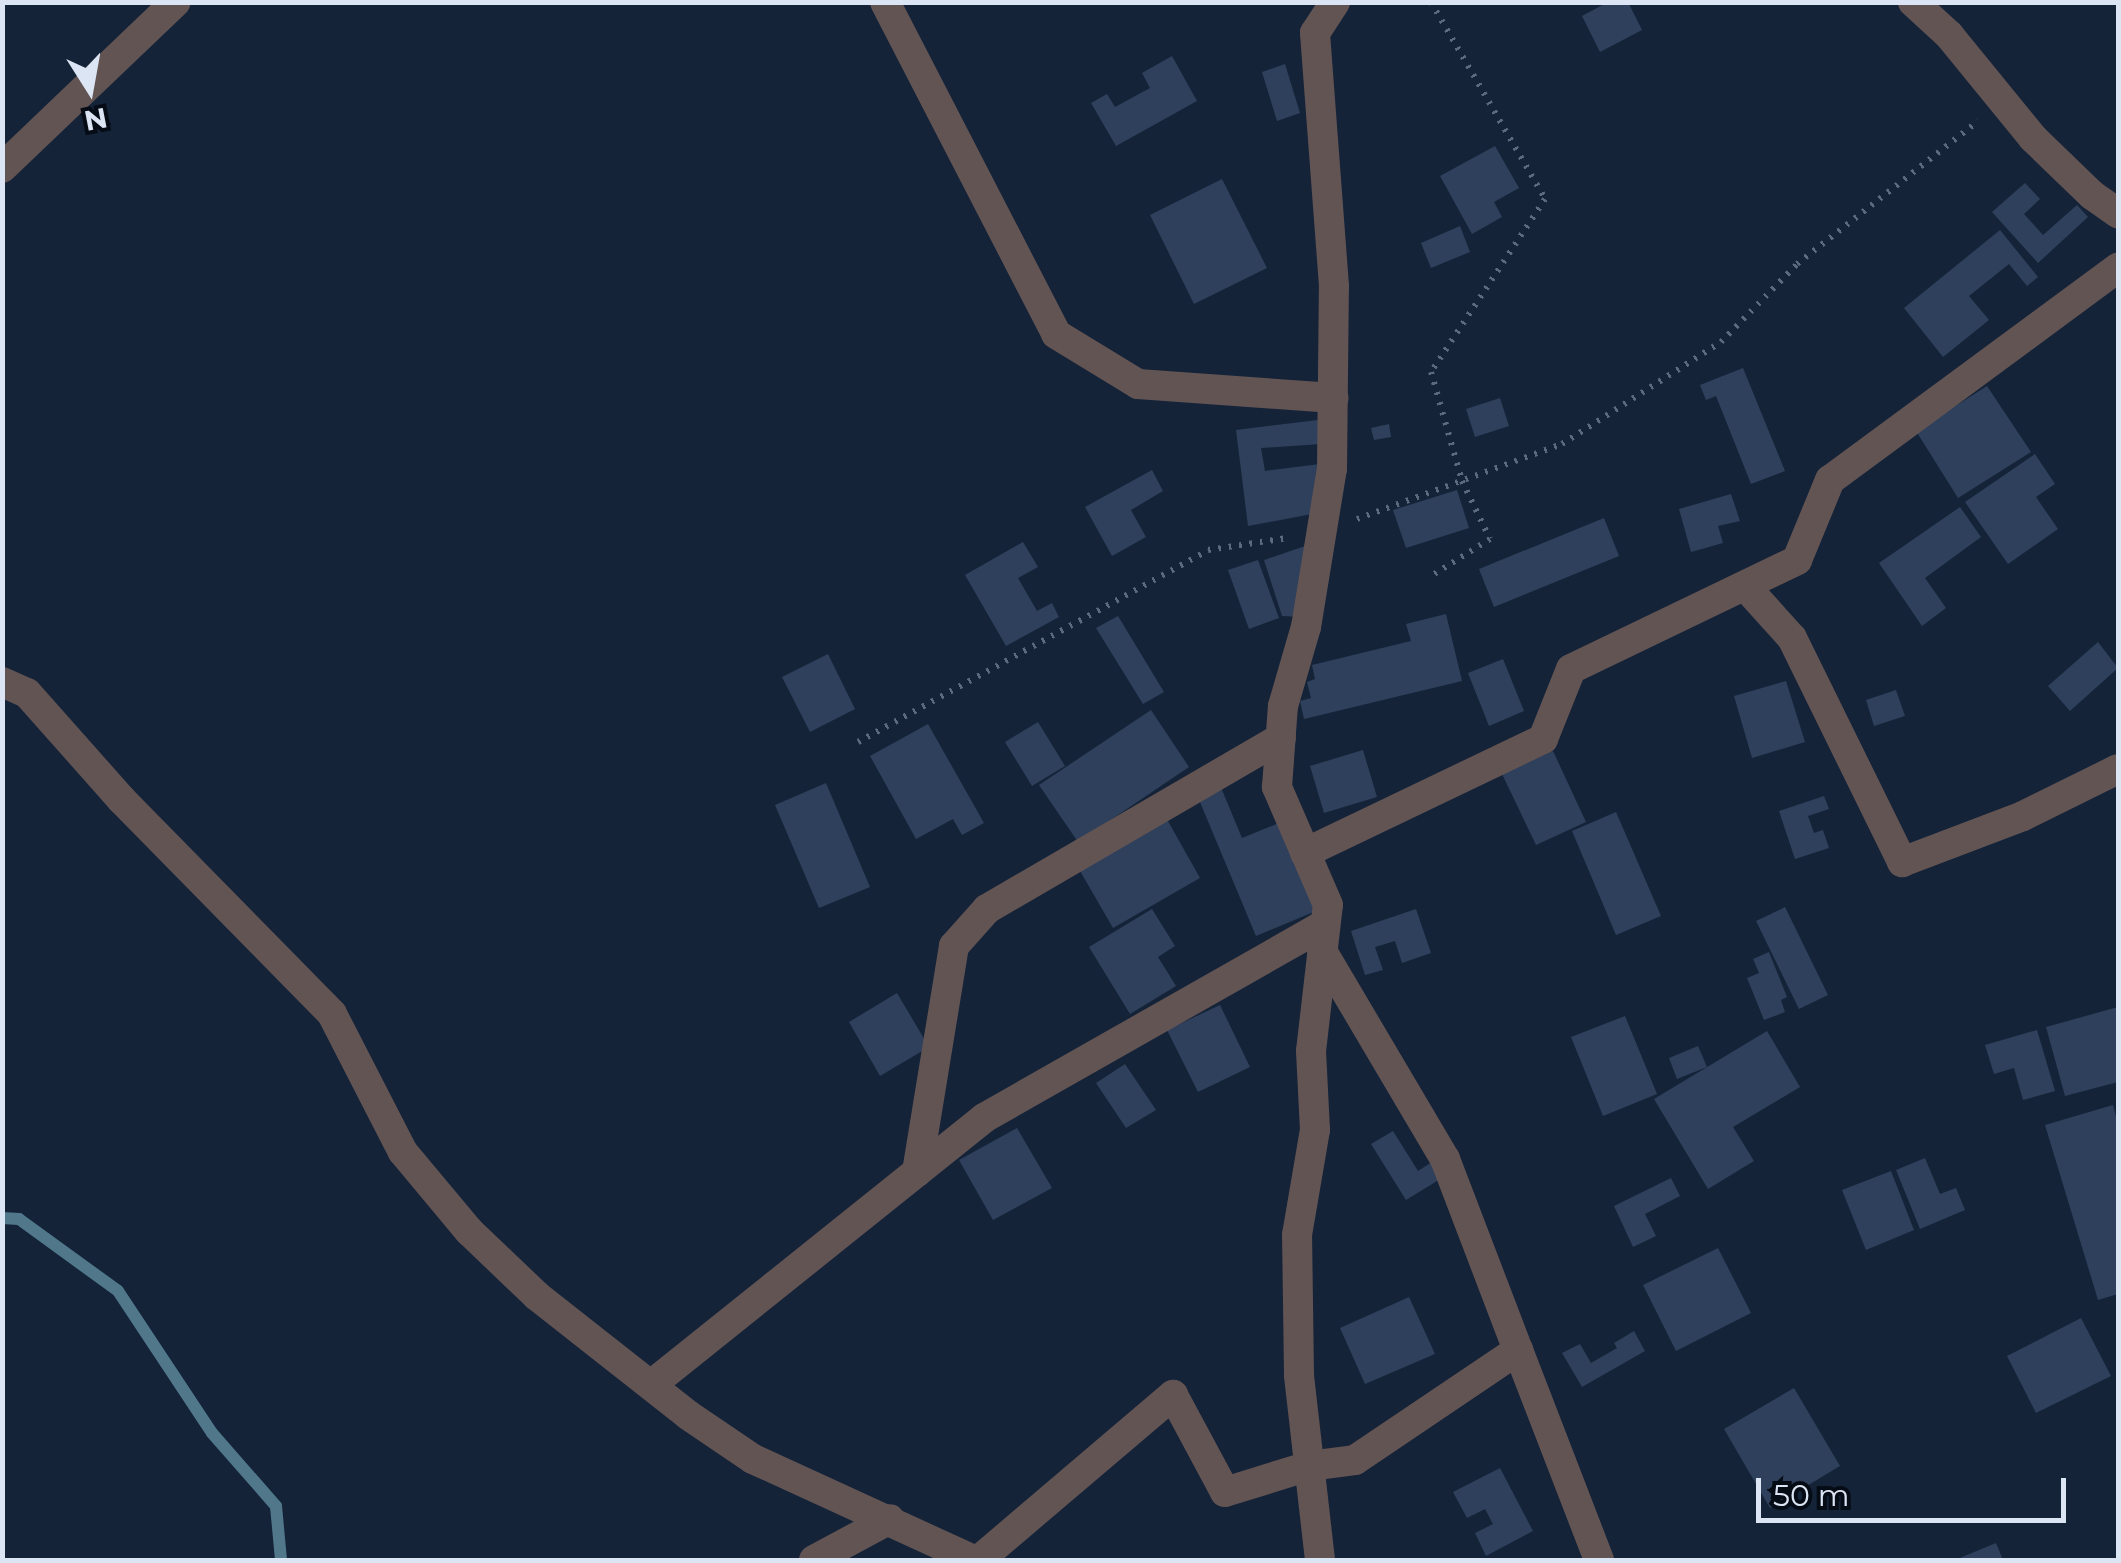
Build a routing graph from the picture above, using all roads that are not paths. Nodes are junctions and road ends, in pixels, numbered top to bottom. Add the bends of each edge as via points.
1 (176, 2) edge
2 (885, 2) edge
3 (1335, 2) edge
4 (1912, 2) edge
5 (2, 168) edge
6 (2118, 212) edge
7 (2118, 268) edge
8 (1333, 398) junction
9 (1745, 586) junction
10 (2, 682) edge
11 (1281, 738) junction
12 (2118, 769) edge
13 (1305, 853) junction
14 (1324, 938) junction
15 (917, 1172) junction
16 (1518, 1350) junction
17 (650, 1385) junction
18 (1309, 1466) junction
19 (890, 1519) junction
20 (814, 1560) edge
21 (976, 1560) edge
22 (1320, 1560) edge
23 (1599, 1560) edge

1 - 5 street
2 - 8 street via 1056,334 1138,384
3 - 8 street via 1315,33 1334,286
4 - 6 street via 2092,196
7 - 9 street via 1830,480 1797,560
8 - 11 street via 1332,469
9 - 12 street via 1792,638 1902,862 2023,816
9 - 13 street via 1571,669 1543,739
10 - 17 street via 27,693 332,1014 403,1152 468,1231 537,1296
11 - 13 street via 1277,787
11 - 15 street via 987,910 954,946
13 - 14 street via 1328,905
14 - 15 street via 984,1118
14 - 16 street via 1445,1159
14 - 18 street via 1311,1050 1315,1130 1296,1235
15 - 17 street
16 - 18 street via 1354,1460
16 - 23 street
17 - 19 street via 753,1459
18 - 21 street via 1225,1492 1173,1395
18 - 22 street
19 - 20 street
19 - 21 street

